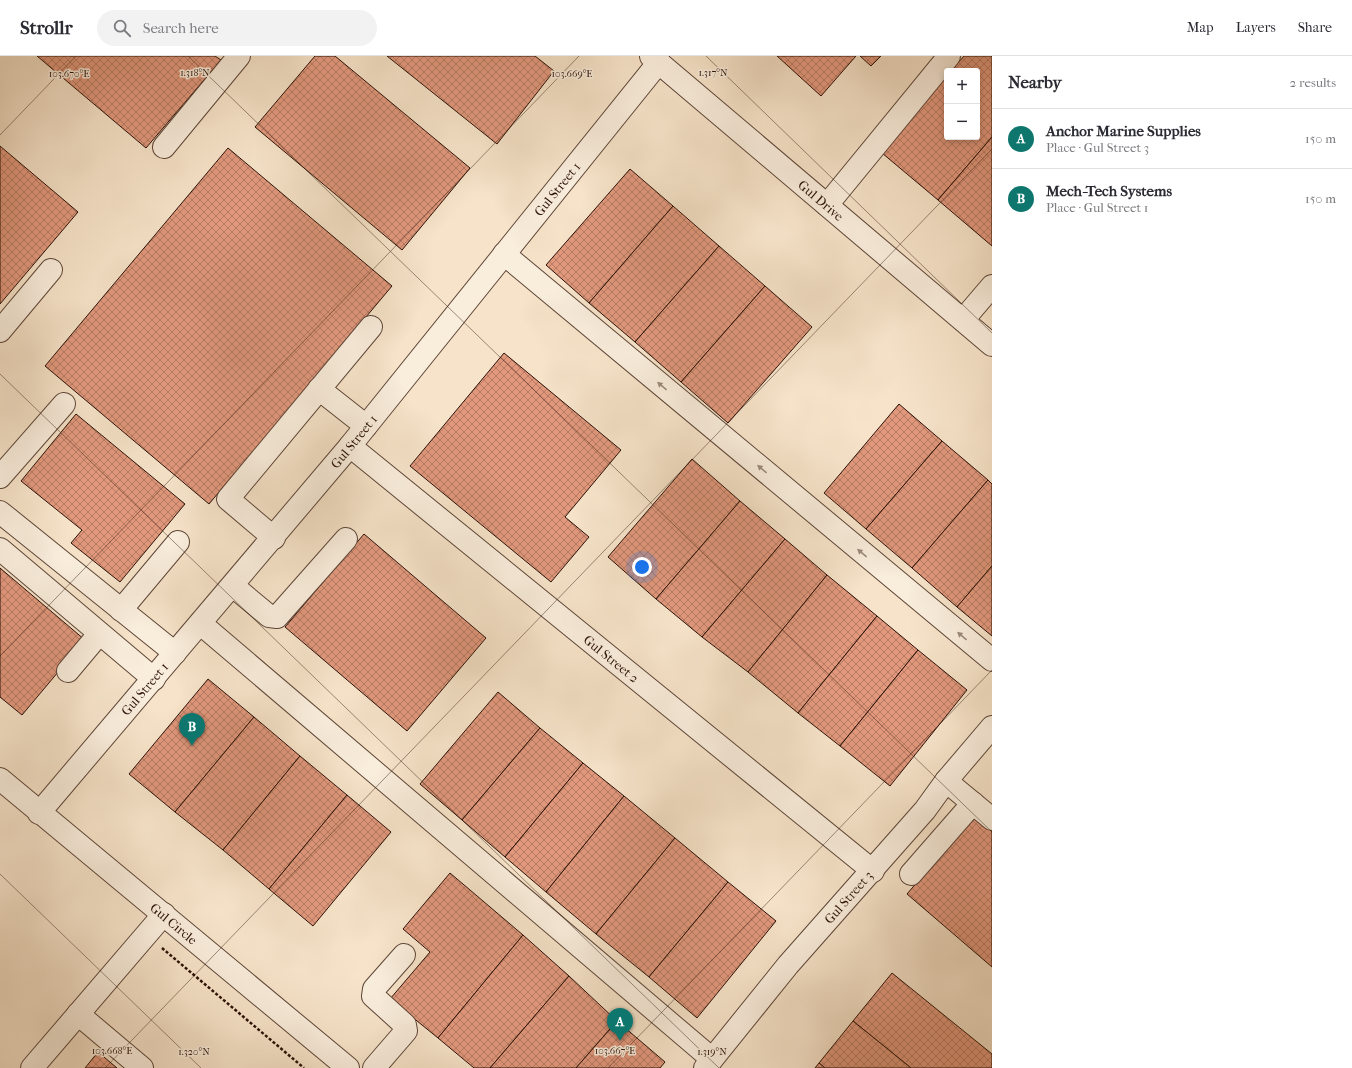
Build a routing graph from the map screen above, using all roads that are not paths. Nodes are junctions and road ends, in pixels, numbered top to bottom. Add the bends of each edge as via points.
1 (239, 56) edge
2 (949, 56) edge
3 (655, 59) edge
4 (164, 147) dead end
5 (827, 205) junction
6 (504, 254) junction
7 (51, 270) dead end
8 (992, 286) edge
9 (963, 320) junction
10 (371, 327) dead end
11 (0, 331) edge
12 (992, 345) edge
13 (319, 389) junction
14 (64, 404) dead end
15 (366, 426) junction
16 (350, 446) junction
17 (0, 478) edge
18 (0, 512) edge
19 (274, 538) junction
20 (346, 539) dead end
21 (178, 542) dead end
22 (0, 549) edge
23 (233, 586) junction
24 (121, 610) junction
25 (201, 624) junction
26 (99, 634) junction
27 (175, 653) junction
28 (992, 660) edge
29 (68, 671) dead end
30 (154, 679) junction
31 (992, 728) edge
32 (0, 779) edge
33 (946, 781) junction
34 (973, 802) junction
35 (40, 813) junction
36 (992, 819) edge
37 (872, 871) junction
38 (911, 874) dead end
39 (164, 914) junction
40 (404, 955) dead end
41 (78, 1014) junction
42 (708, 1064) edge
43 (32, 1068) edge
44 (142, 1068) edge
45 (348, 1068) edge
46 (374, 1068) edge

1 - 4 street
2 - 5 street
3 - 5 street, Gul Drive
3 - 6 street, Gul Street 1
5 - 9 street, Gul Drive
6 - 15 street, Gul Street 1
28 -> 6 street
7 - 11 street
8 - 9 street
9 - 12 street, Gul Drive
10 - 13 street
13 - 15 street
13 - 19 street via 228,499
14 - 17 street
15 - 16 street, Gul Street 1
16 - 19 street, Gul Street 1
16 - 37 street, Gul Street 2
18 - 24 street
19 - 23 street, Gul Street 1
20 - 23 street via 277,617 269,616
21 - 24 street
22 - 26 street
23 - 25 street, Gul Street 1
24 - 27 street
25 - 27 street, Gul Street 1
25 - 42 street
26 - 29 street
26 - 30 street
27 - 30 street, Gul Street 1
30 - 35 street, Gul Street 1
31 - 33 street, Gul Street 3
32 - 35 street, Gul Circle
33 - 34 street
33 - 37 street, Gul Street 3 via 925,810
34 - 36 street
34 - 38 street
35 - 39 street, Gul Circle
37 - 42 street, Gul Street 3 via 788,965
39 - 41 street
39 - 45 street, Gul Circle
40 - 46 street via 373,992 375,999 405,1025 406,1031
41 - 43 street
41 - 44 street

